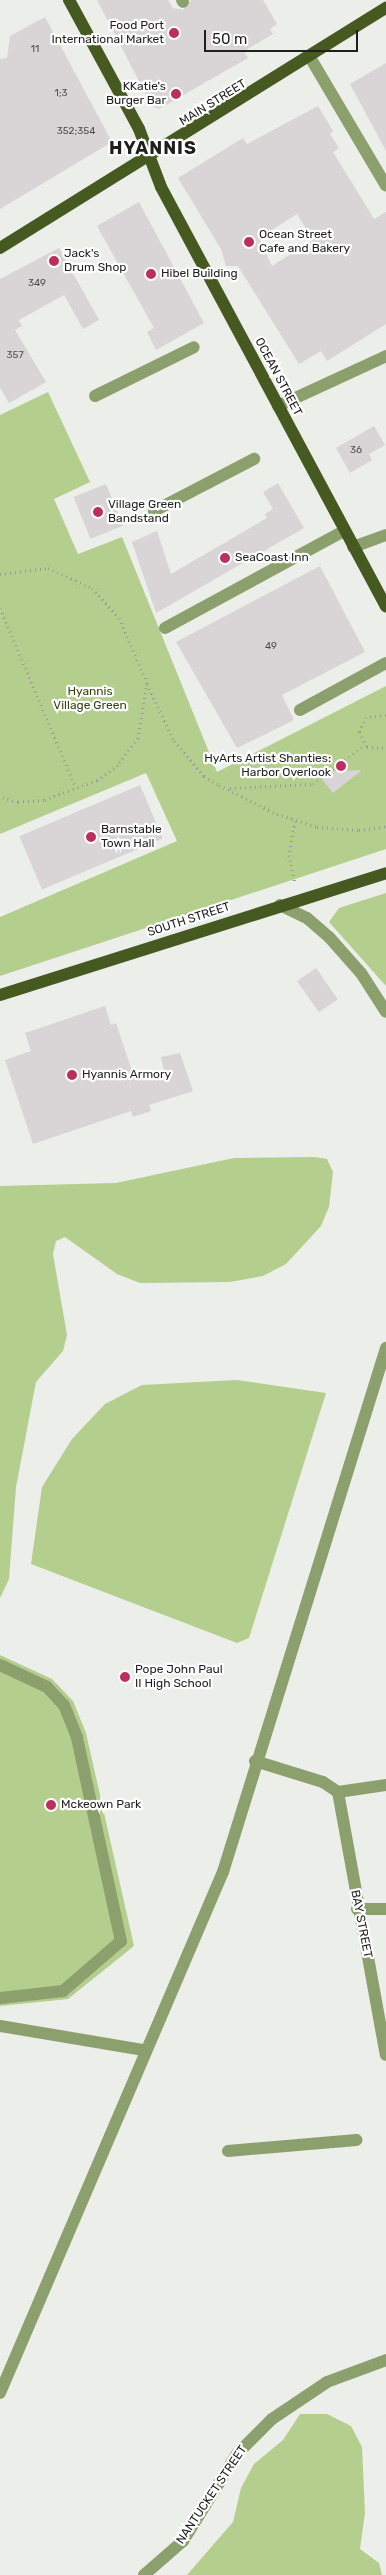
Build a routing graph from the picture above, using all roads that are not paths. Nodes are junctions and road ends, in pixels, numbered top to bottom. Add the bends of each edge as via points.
1 (69, 0) edge
2 (386, 8) edge
3 (311, 59) junction
4 (148, 158) junction
5 (386, 186) edge
6 (0, 248) edge
7 (194, 347) dead end
8 (386, 356) edge
9 (95, 396) dead end
10 (278, 406) junction
11 (254, 459) dead end
12 (154, 511) dead end
13 (344, 531) junction
14 (386, 536) edge
15 (352, 547) junction
16 (381, 589) edge
17 (386, 607) edge
18 (165, 628) dead end
19 (386, 663) edge
20 (300, 710) dead end
21 (386, 873) edge
22 (280, 905) junction
23 (0, 995) edge
24 (386, 1012) edge
25 (386, 1348) edge
26 (0, 1665) edge
27 (255, 1761) junction
28 (386, 1785) edge
29 (338, 1792) junction
30 (357, 1909) junction
31 (386, 1909) edge
32 (0, 1998) edge
33 (0, 2026) edge
34 (144, 2050) junction
35 (386, 2055) edge
36 (357, 2140) dead end
37 (228, 2151) dead end
38 (386, 2360) edge
39 (0, 2393) edge
40 (144, 2575) edge

1 - 4 main road, OCEAN STREET via 139,129
2 - 3 main road, MAIN STREET
3 - 4 main road, MAIN STREET
3 - 5 street
4 - 6 main road, MAIN STREET
4 - 10 main road, OCEAN STREET
7 - 9 street
8 - 10 street
10 - 13 main road, OCEAN STREET
11 - 12 street
13 - 15 main road, OCEAN STREET
13 - 18 street
14 - 15 street
15 - 16 main road, OCEAN STREET
16 - 17 main road, OCEAN STREET
19 - 20 street
21 - 22 main road, SOUTH STREET
22 - 23 main road, SOUTH STREET
22 - 24 street via 307,918 335,943
25 - 27 street
26 - 32 street via 47,1688 64,1705 77,1738 121,1942 63,1991
27 - 29 street via 322,1782
27 - 34 street via 223,1872
28 - 29 street
29 - 30 street, BAY STREET
30 - 31 street
30 - 35 street, BAY STREET
33 - 34 street
34 - 39 street
36 - 37 street
38 - 40 street, NANTUCKET STREET via 327,2382 268,2422 237,2454 183,2542

